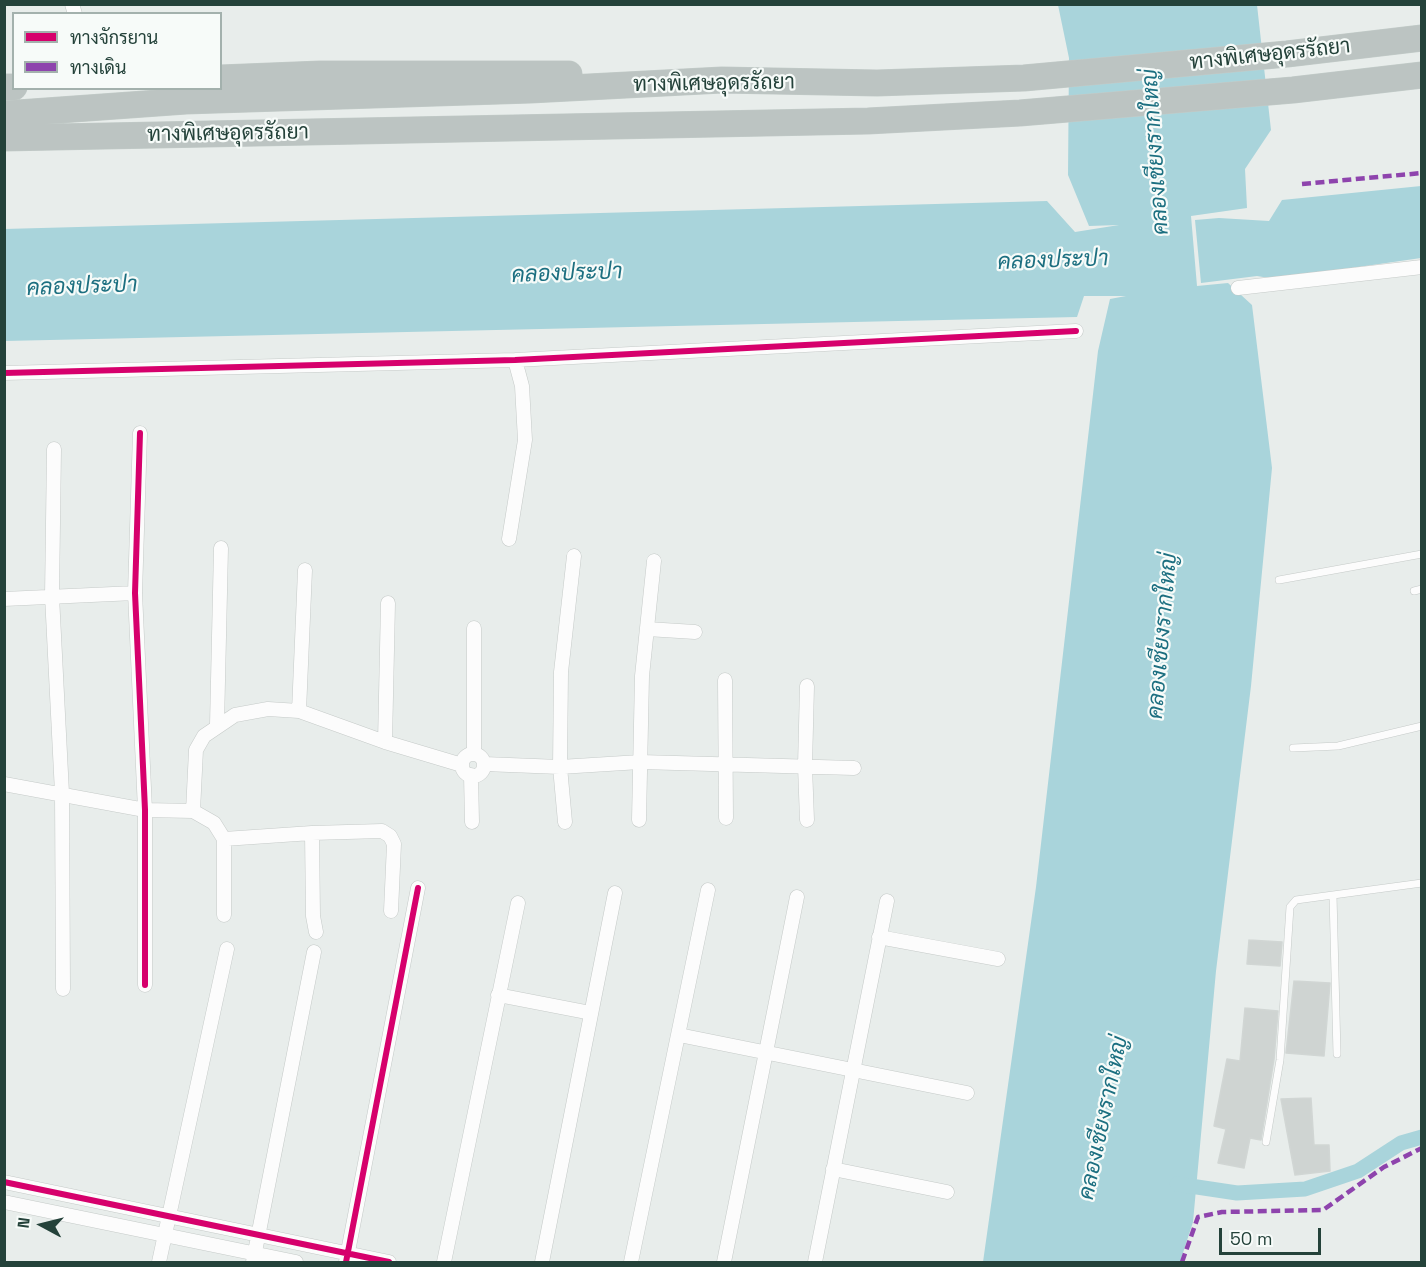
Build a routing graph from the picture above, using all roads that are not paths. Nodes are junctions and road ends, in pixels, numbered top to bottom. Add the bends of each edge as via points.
1 (1422, 38) edge
2 (1422, 75) edge
3 (222, 78) edge
4 (722, 80) junction
5 (4, 114) edge
6 (98, 137) junction
7 (4, 138) edge
8 (4, 149) edge
9 (1422, 267) edge
10 (1238, 288) dead end
11 (1076, 331) dead end
12 (515, 360) junction
13 (4, 373) edge
14 (140, 433) dead end
15 (54, 449) dead end
16 (509, 539) dead end
17 (221, 548) dead end
18 (1422, 554) edge
19 (574, 556) dead end
20 (654, 561) dead end
21 (305, 570) dead end
22 (1279, 580) dead end
23 (135, 593) junction
24 (52, 596) junction
25 (4, 599) edge
26 (388, 603) dead end
27 (474, 628) dead end
28 (647, 629) junction
29 (695, 632) dead end
30 (724, 680) dead end
31 (807, 686) dead end
32 (299, 711) junction
33 (217, 725) junction
34 (1422, 726) edge
35 (385, 742) junction
36 (1293, 748) dead end
37 (479, 759) junction
38 (640, 762) junction
39 (725, 764) junction
40 (805, 766) junction
41 (560, 767) junction
42 (854, 768) dead end
43 (466, 770) junction
44 (4, 784) edge
45 (62, 793) junction
46 (145, 810) junction
47 (193, 811) junction
48 (726, 818) dead end
49 (639, 820) dead end
50 (807, 820) dead end
51 (472, 822) dead end
52 (565, 822) dead end
53 (312, 833) junction
54 (224, 839) junction
55 (1422, 884) edge
56 (418, 888) dead end
57 (708, 890) dead end
58 (615, 893) dead end
59 (1333, 895) junction
60 (797, 897) dead end
61 (887, 901) dead end
62 (518, 903) dead end
63 (391, 911) dead end
64 (224, 915) dead end
65 (316, 932) dead end
66 (879, 937) junction
67 (227, 949) dead end
68 (314, 952) dead end
69 (999, 959) dead end
70 (145, 985) dead end
71 (63, 988) dead end
72 (498, 995) junction
73 (591, 1013) junction
74 (680, 1035) junction
75 (766, 1053) junction
76 (1337, 1054) dead end
77 (852, 1070) junction
78 (967, 1093) dead end
79 (1266, 1142) dead end
80 (833, 1169) junction
81 (4, 1182) edge
82 (947, 1192) dead end
83 (4, 1202) edge
84 (168, 1215) junction
85 (259, 1235) junction
86 (164, 1236) junction
87 (254, 1258) edge
88 (347, 1258) edge
89 (159, 1263) edge
90 (296, 1263) edge
91 (388, 1263) edge
92 (444, 1263) edge
93 (542, 1263) edge
94 (631, 1263) edge
95 (724, 1263) edge
96 (815, 1263) edge

1 - 4 highway, ทางพิเศษอุดรรัถยา via 1024,78 877,83
2 - 6 highway, ทางพิเศษอุดรรัถยา via 1020,114 868,121
3 - 4 highway via 530,72
4 - 5 highway, ทางพิเศษอุดรรัถยา via 186,101
6 - 7 highway, ทางพิเศษอุดรรัถยา
6 - 8 highway
9 - 10 street
11 - 12 street
12 - 13 street
12 - 16 street via 522,386 525,440
14 - 23 street
15 - 24 street
17 - 33 street
18 - 22 lane
19 - 41 street via 561,672
20 - 28 street
21 - 32 street
23 - 24 street
23 - 46 street
24 - 25 street
24 - 45 street
26 - 35 street
27 - 37 street
28 - 29 street
28 - 38 street
30 - 39 street
31 - 40 street
32 - 33 street via 255,710
32 - 35 street
33 - 47 street via 196,750
34 - 36 lane via 1338,746
35 - 43 street
37 - 41 street
37 - 43 street via 464,758
38 - 39 street
38 - 41 street
38 - 49 street
39 - 40 street
39 - 48 street
40 - 42 street
40 - 50 street
41 - 52 street
43 - 51 street
44 - 45 street
45 - 46 street
45 - 71 street
46 - 47 street
46 - 70 street
47 - 54 street via 214,824
53 - 54 street
53 - 63 street via 382,831 390,836
53 - 65 street
54 - 64 street
55 - 59 lane
56 - 88 street
57 - 74 street
58 - 73 street
59 - 76 lane
59 - 79 lane via 1296,900 1290,907 1280,1060
60 - 75 street
61 - 66 street
62 - 72 street
66 - 69 street
66 - 77 street
67 - 84 street
68 - 85 street
72 - 73 street
72 - 92 street
73 - 93 street
74 - 75 street
74 - 94 street
75 - 77 street
75 - 95 street
77 - 78 street
77 - 80 street
80 - 82 street
80 - 96 street
81 - 84 street
83 - 86 street
84 - 85 street
84 - 86 street
85 - 87 street
85 - 88 street
86 - 87 street
86 - 89 street
87 - 90 street
88 - 91 street

